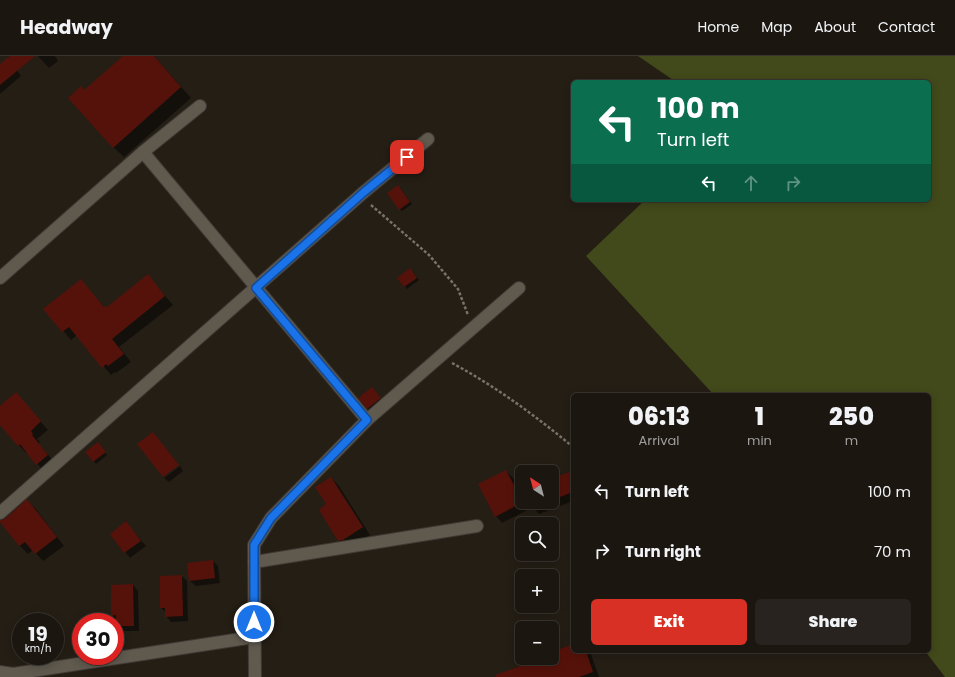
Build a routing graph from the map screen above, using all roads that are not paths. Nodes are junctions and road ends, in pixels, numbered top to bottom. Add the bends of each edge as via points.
1 (200, 106) dead end
2 (428, 139) dead end
3 (143, 152) junction
4 (0, 278) edge
5 (256, 288) junction
6 (519, 288) dead end
7 (367, 420) junction
8 (0, 513) edge
9 (478, 526) dead end
10 (254, 562) junction
11 (254, 637) junction
12 (0, 672) edge
13 (255, 677) edge

1 - 3 street
2 - 5 street
3 - 4 street
3 - 5 street
5 - 7 street
5 - 8 street
6 - 7 street
7 - 10 street via 271,518 254,545
9 - 10 street
10 - 11 street
11 - 12 street via 13,674
11 - 13 street

